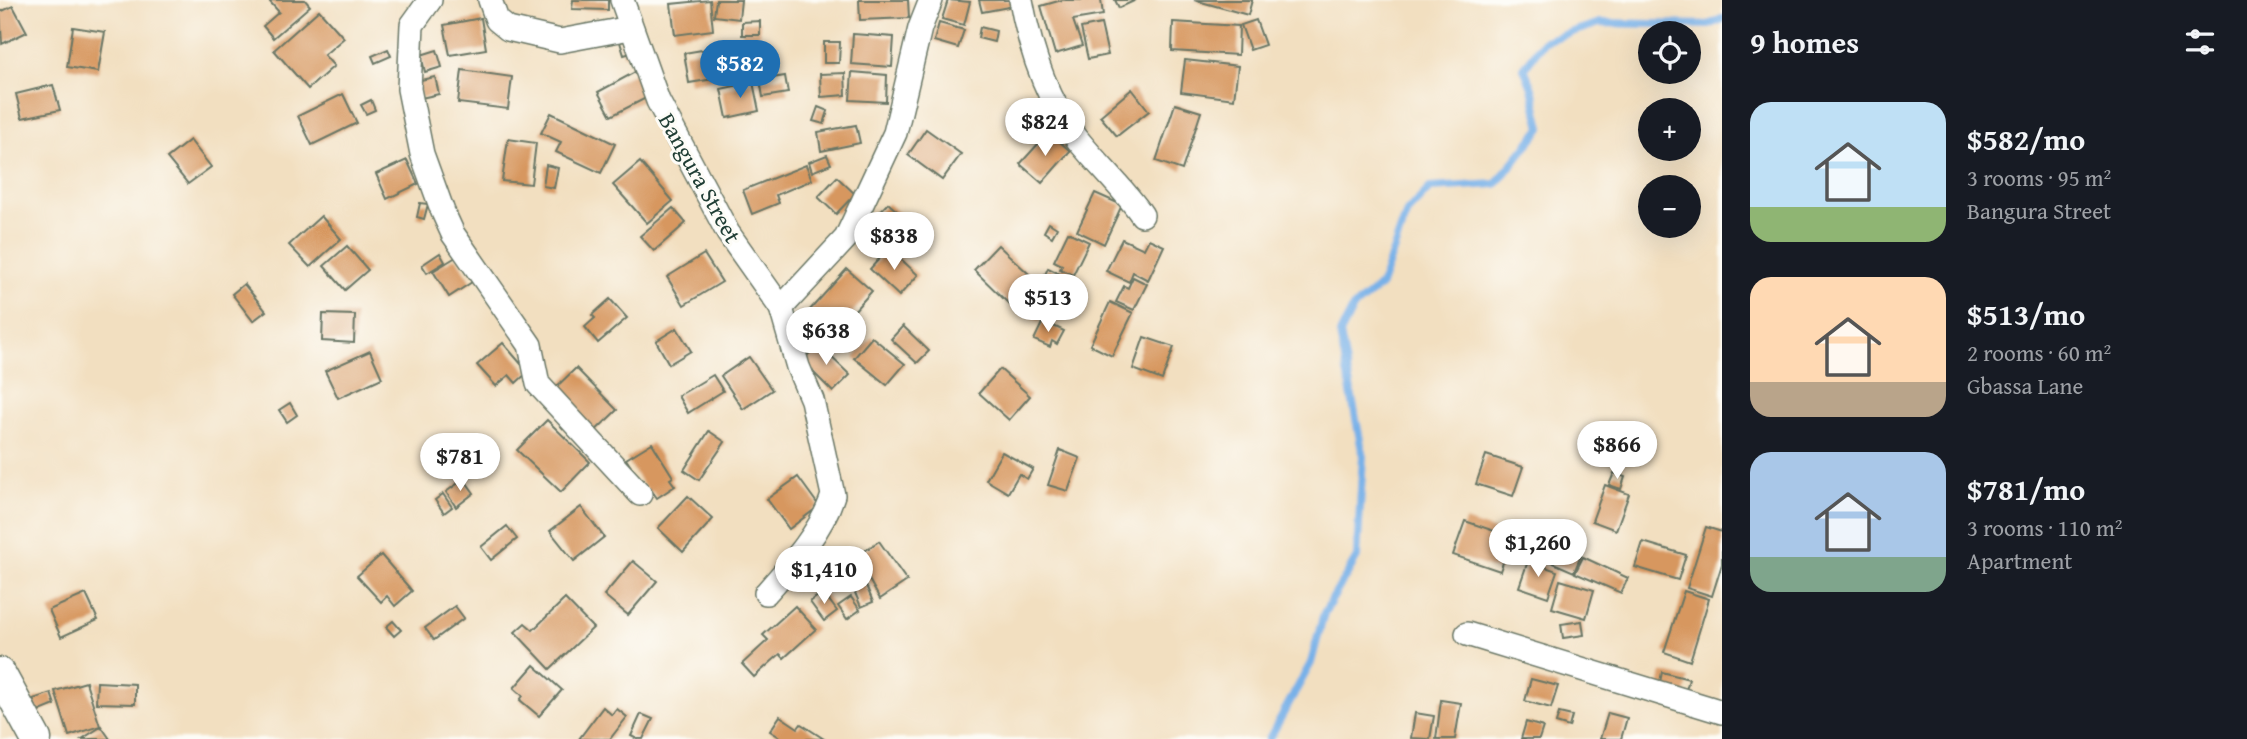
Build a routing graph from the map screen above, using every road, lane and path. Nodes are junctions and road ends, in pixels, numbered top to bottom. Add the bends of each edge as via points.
1 (430, 0) edge
2 (490, 0) edge
3 (622, 0) edge
4 (931, 0) edge
5 (1021, 0) edge
6 (631, 28) junction
7 (1142, 215) dead end
8 (781, 308) junction
9 (640, 495) dead end
10 (766, 593) dead end
11 (1467, 634) dead end
12 (0, 673) edge
13 (10, 709) edge
14 (1722, 712) edge
15 (36, 739) edge

1 - 9 street via 412,25 410,89 422,153 443,212 453,234 530,345 538,384
2 - 6 street via 497,20 508,29 560,41
3 - 6 street, Bangura Street
4 - 8 street via 895,133 846,238
5 - 7 street via 1045,86 1077,139
6 - 8 street, Bangura Street via 658,101 728,233
8 - 10 street, Bangura Street via 834,484 829,508
11 - 14 street
12 - 13 street
13 - 15 street

